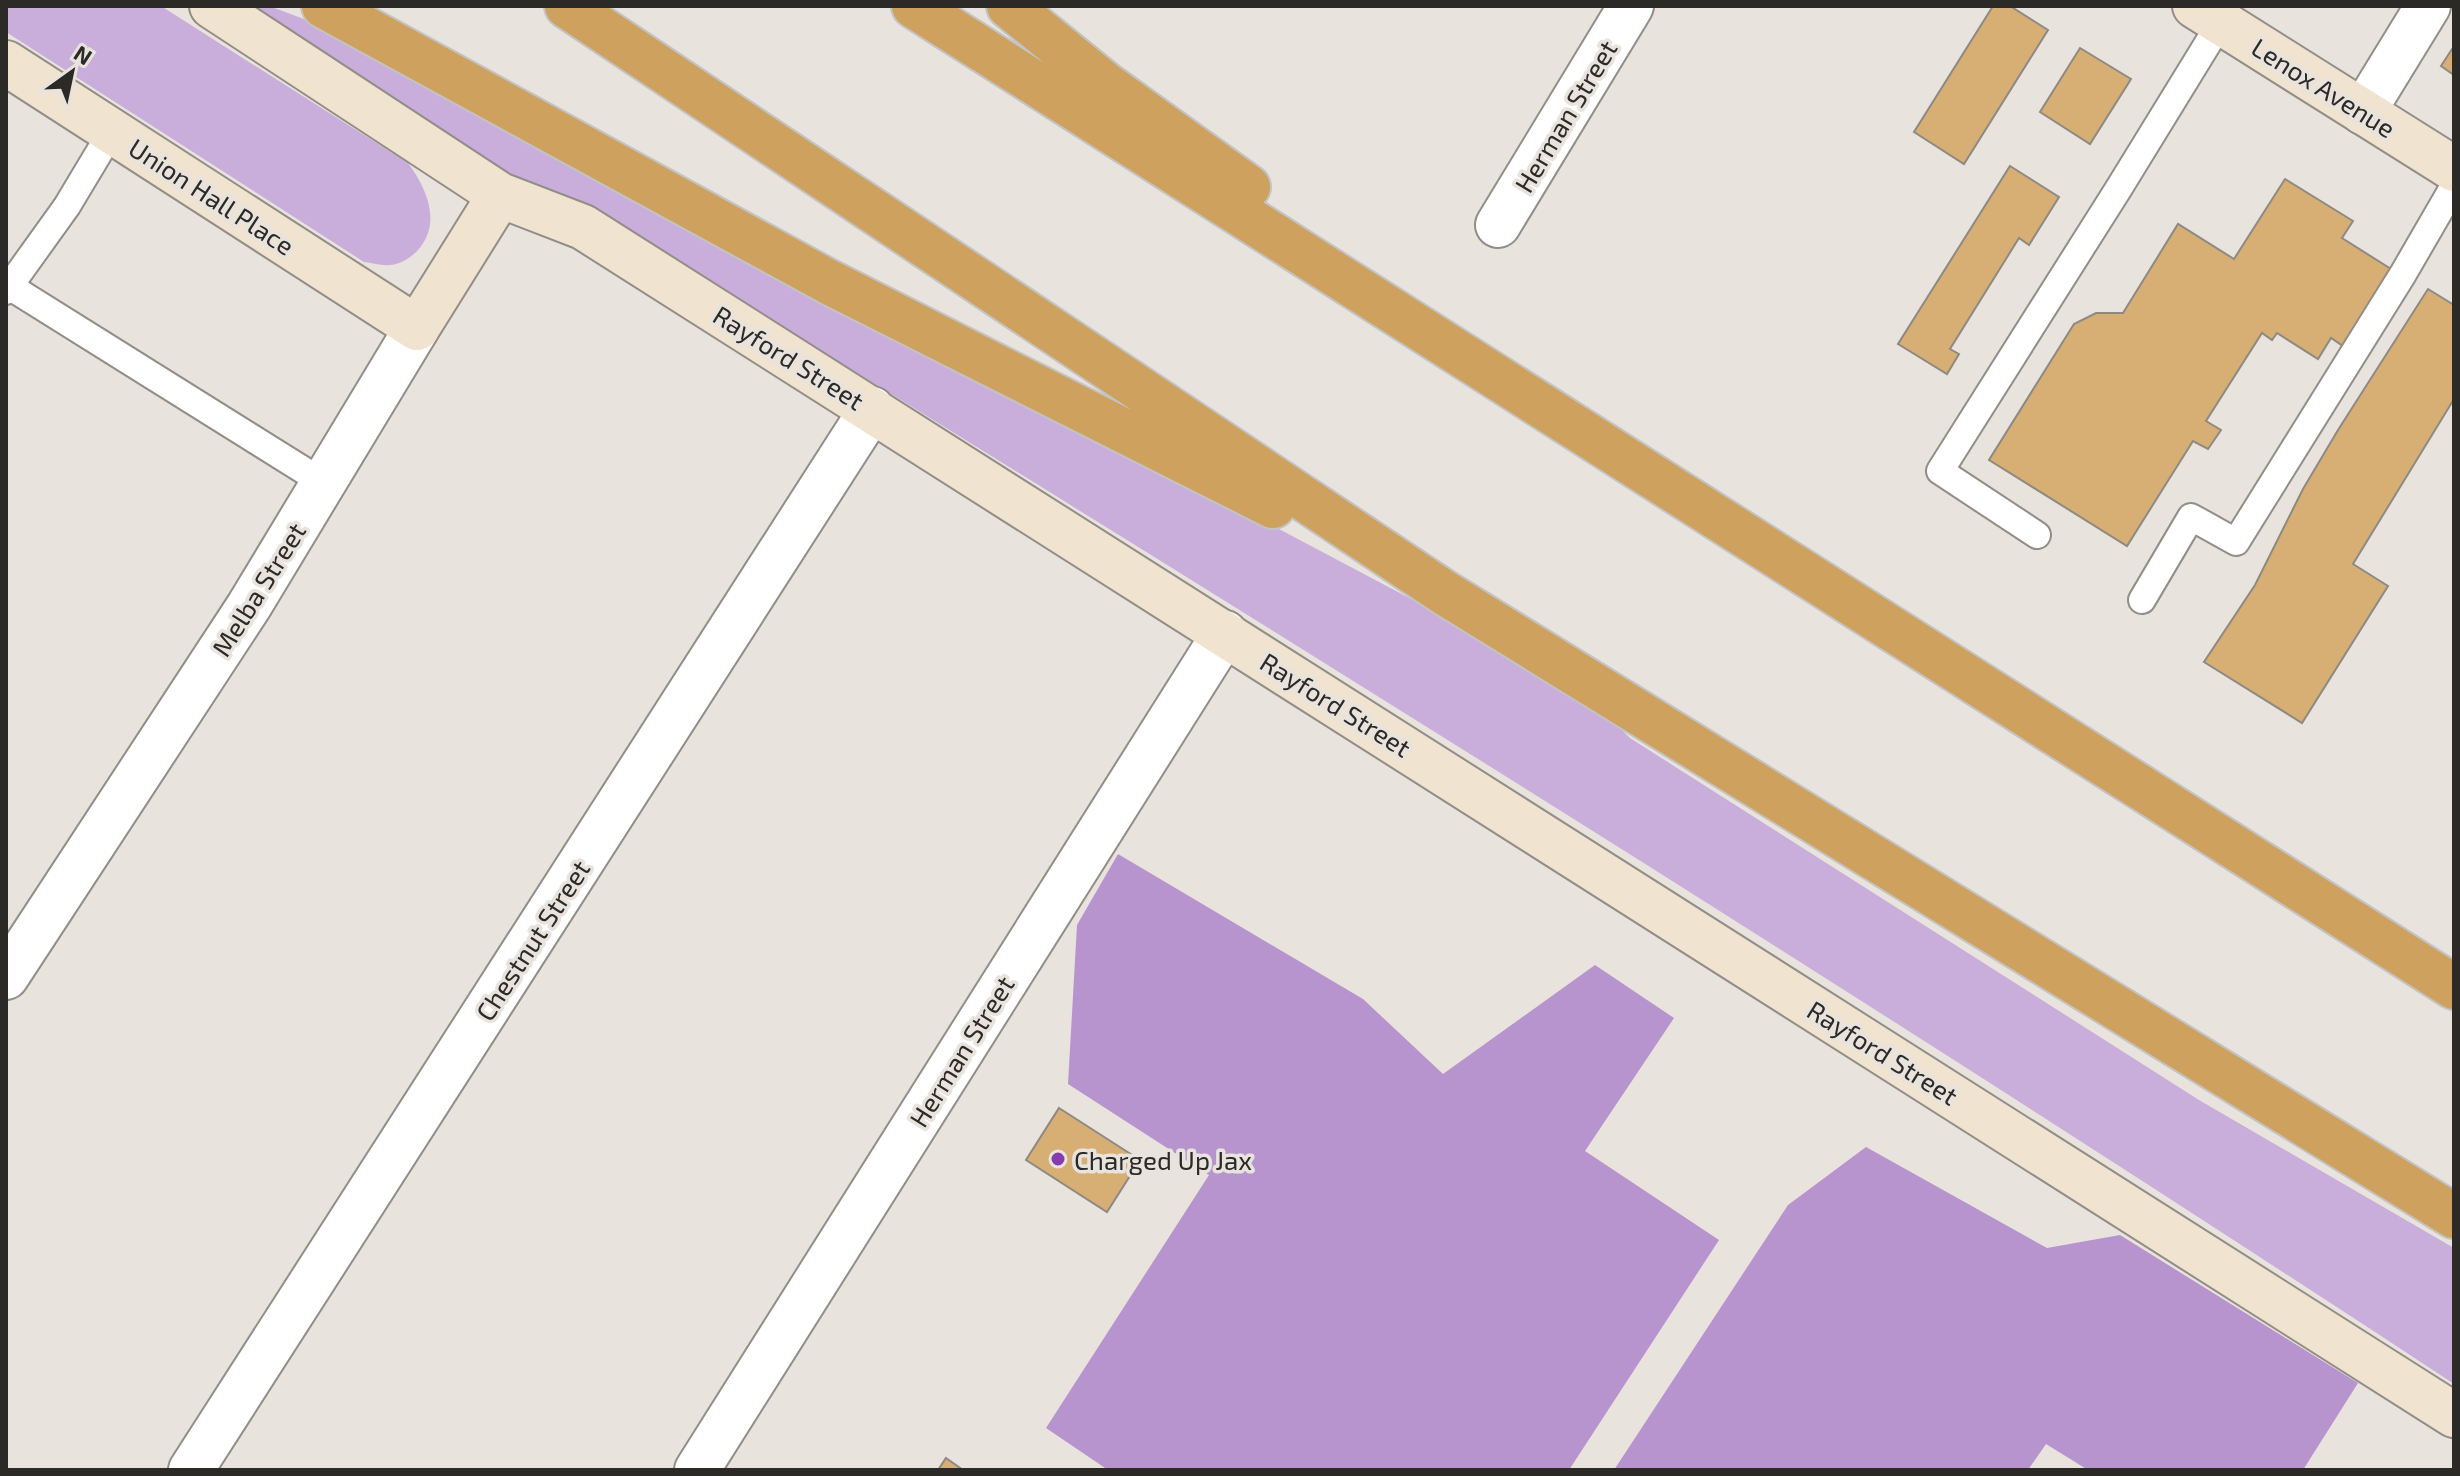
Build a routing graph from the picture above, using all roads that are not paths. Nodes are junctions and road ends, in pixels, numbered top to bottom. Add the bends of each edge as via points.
1 (212, 6) edge
2 (324, 6) edge
3 (567, 6) edge
4 (914, 6) edge
5 (1009, 6) edge
6 (1631, 6) edge
7 (2428, 6) edge
8 (2208, 14) edge
9 (6, 63) edge
10 (2363, 112) junction
11 (112, 131) junction
12 (2454, 169) edge
13 (2454, 186) edge
14 (500, 195) junction
15 (1498, 225) dead end
16 (7, 288) edge
17 (417, 328) junction
18 (872, 409) junction
19 (324, 483) junction
20 (1682, 498) junction
21 (2037, 535) dead end
22 (1445, 593) junction
23 (2142, 600) dead end
24 (1225, 633) junction
25 (6, 977) edge
26 (2454, 987) edge
27 (2454, 1216) edge
28 (2454, 1415) edge
29 (191, 1470) edge
30 (697, 1470) edge

1 - 14 street, Rayford Street
2 - 22 highway via 829,282
3 - 22 highway
4 - 20 highway
5 - 20 highway via 1105,84
6 - 15 street, Herman Street
7 - 10 street
8 - 10 street, Lenox Avenue
8 - 21 lane via 2110,202 1940,471
9 - 11 street, Union Hall Place
10 - 12 street, Lenox Avenue
11 - 16 lane via 67,206
11 - 17 street, Union Hall Place
13 - 23 lane via 2236,542 2191,517
14 - 17 street, Melba Street
14 - 18 street, Rayford Street via 583,227
16 - 19 lane
17 - 19 street, Melba Street
18 - 24 street, Rayford Street
18 - 29 street, Chestnut Street
19 - 25 street, Melba Street
20 - 26 highway
22 - 27 highway
24 - 28 street, Rayford Street
24 - 30 street, Herman Street

